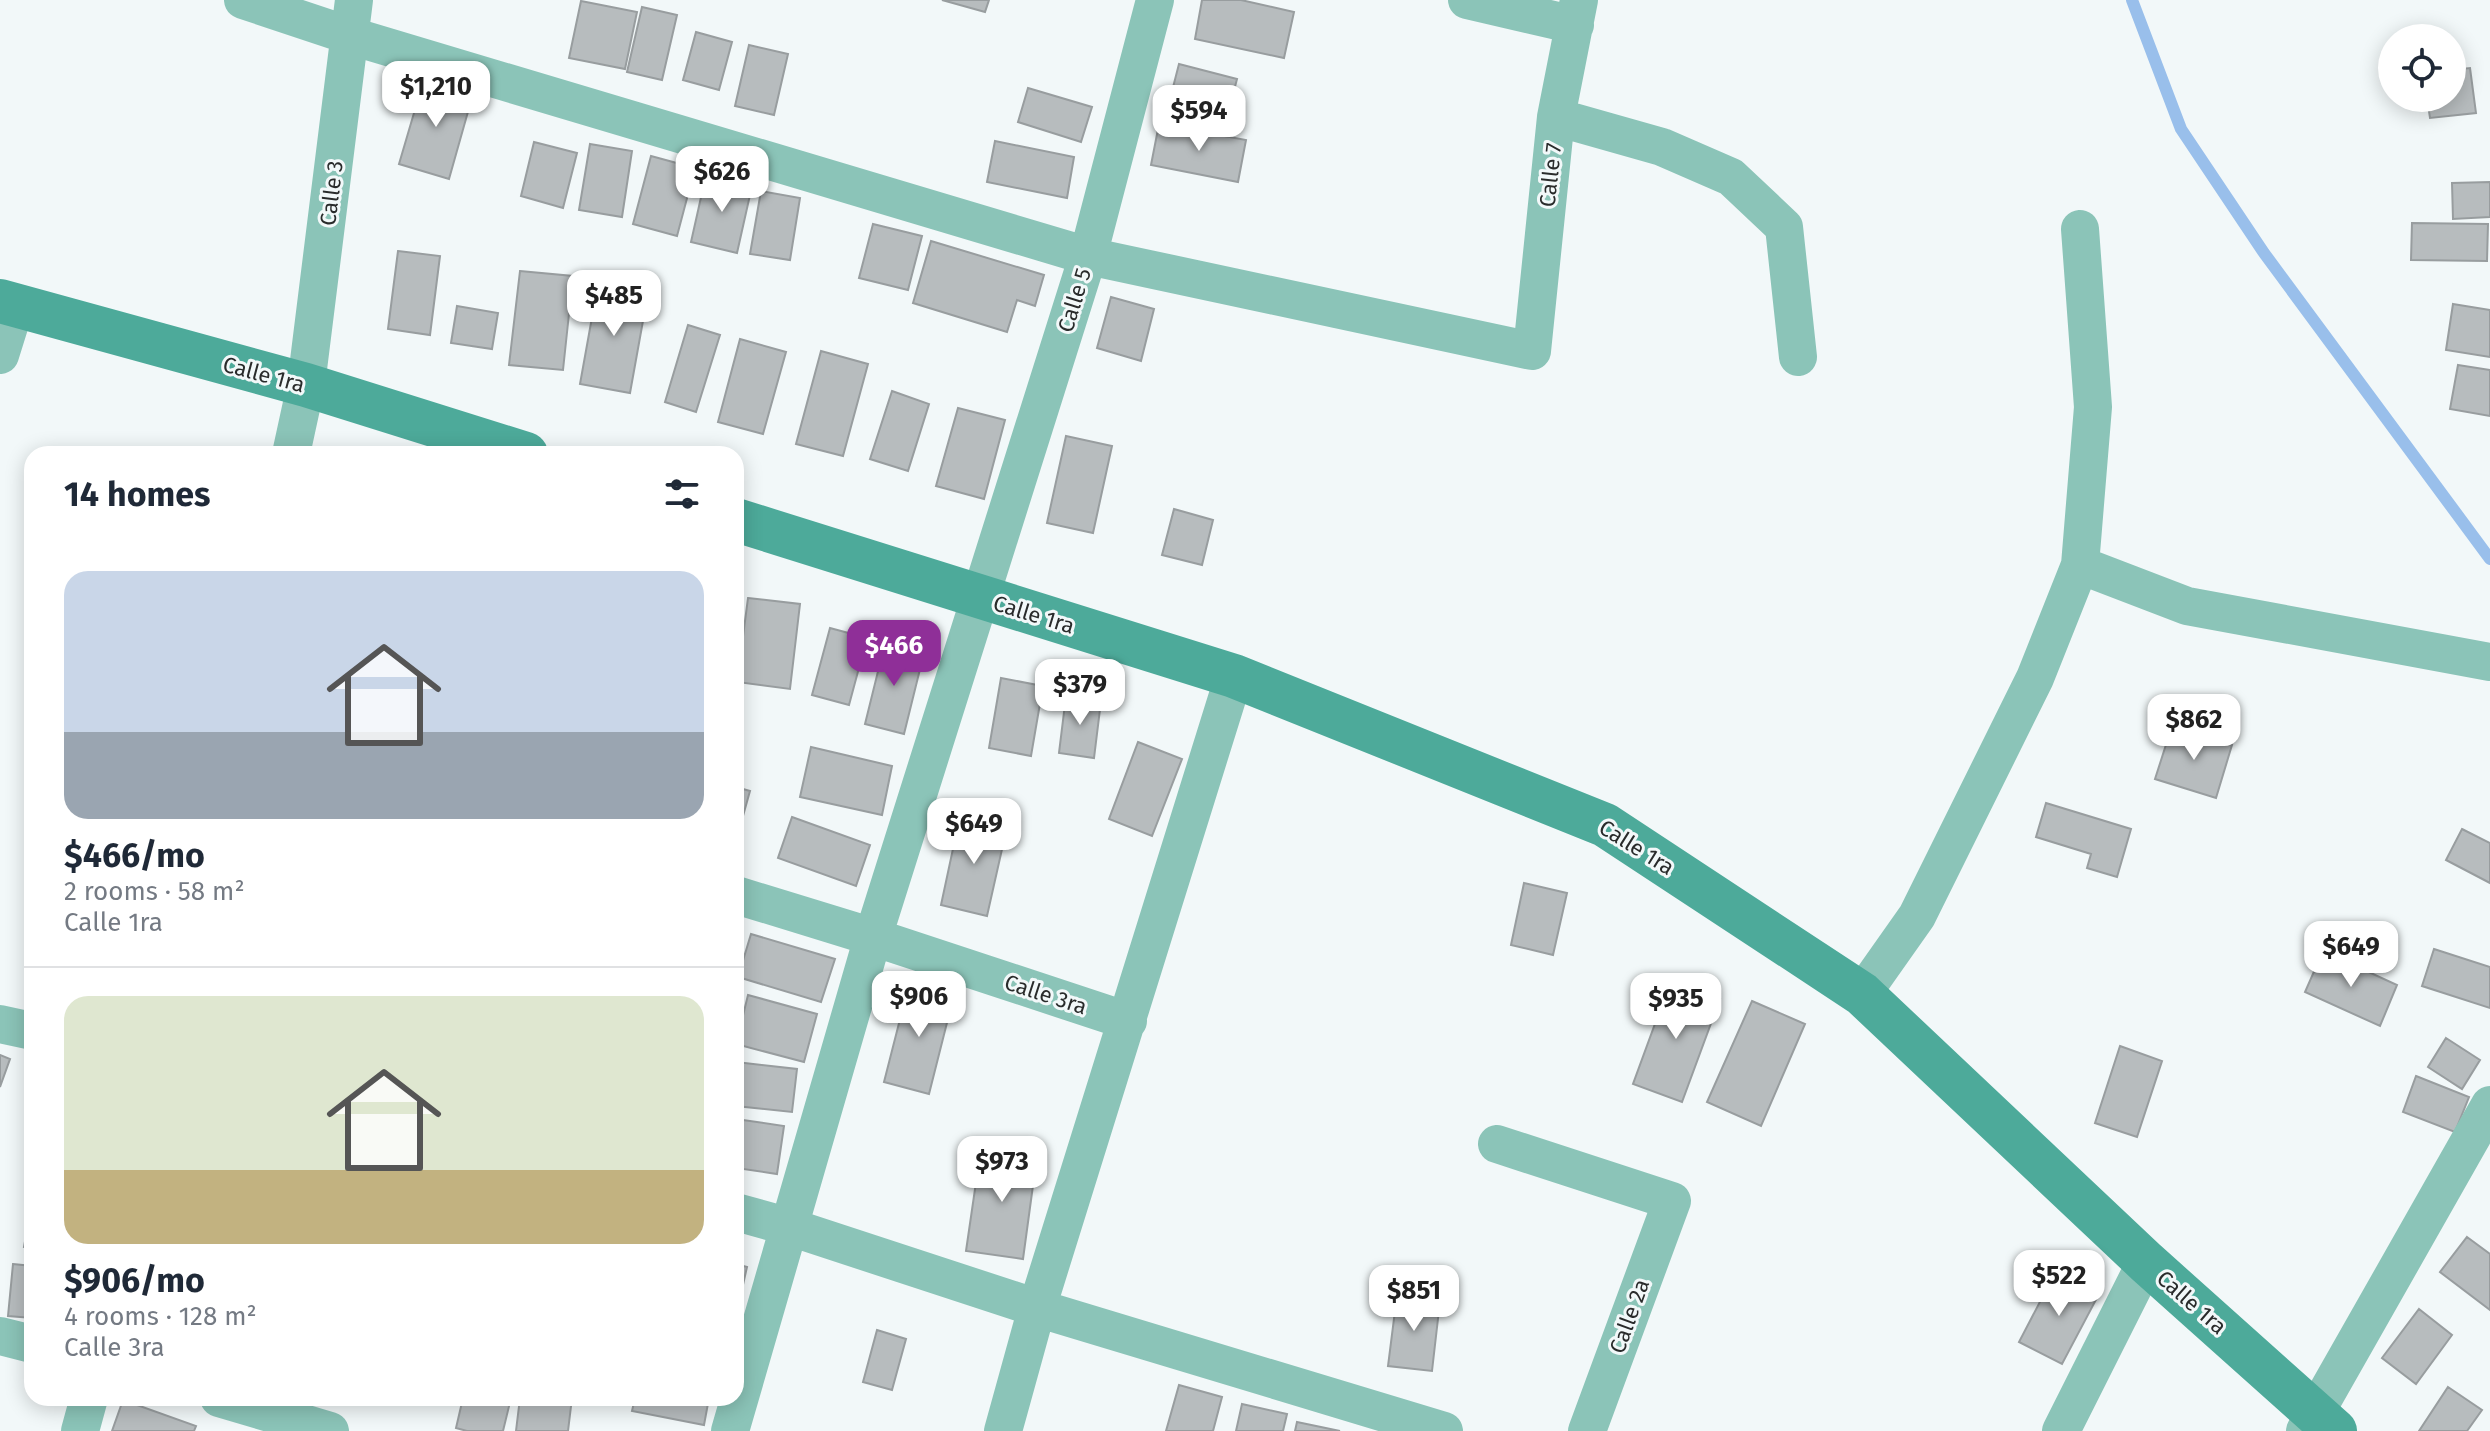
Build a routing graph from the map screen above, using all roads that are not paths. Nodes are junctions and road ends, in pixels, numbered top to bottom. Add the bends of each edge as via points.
1 (243, 0) edge
2 (1155, 0) edge
3 (1467, 0) edge
4 (1577, 13) edge
5 (353, 18) edge
6 (1556, 117) junction
7 (2080, 229) dead end
8 (1088, 256) junction
9 (7, 304) edge
10 (0, 355) edge
11 (1798, 357) dead end
12 (306, 385) junction
13 (293, 446) edge
14 (500, 446) edge
15 (744, 523) edge
16 (2080, 565) junction
17 (981, 597) junction
18 (2490, 662) edge
19 (1234, 676) junction
20 (744, 897) edge
21 (873, 937) junction
22 (1862, 994) junction
23 (1128, 1021) junction
24 (0, 1024) edge
25 (24, 1029) edge
26 (2490, 1105) edge
27 (1497, 1144) dead end
28 (744, 1214) edge
29 (790, 1227) junction
30 (2146, 1262) junction
31 (1037, 1308) junction
32 (0, 1336) edge
33 (24, 1342) edge
34 (744, 1383) edge
35 (87, 1406) edge
36 (246, 1406) edge
37 (737, 1406) edge
38 (2319, 1424) edge
39 (80, 1431) edge
40 (330, 1431) edge
41 (730, 1431) edge
42 (1003, 1431) edge
43 (1444, 1431) edge
44 (1587, 1431) edge
45 (2061, 1431) edge

1 - 5 street
2 - 8 street, Calle 5
3 - 4 street
4 - 6 street, Calle 7
5 - 8 street
5 - 12 street, Calle 3
6 - 8 street, Calle 7 via 1532,351
6 - 11 street via 1662,147 1731,177 1784,227
7 - 16 street via 2093,407
8 - 17 street, Calle 5
9 - 10 street
9 - 12 main road, Calle 1ra
12 - 13 street, Calle 3
12 - 14 main road, Calle 1ra
15 - 17 main road, Calle 1ra
16 - 18 street via 2187,606
16 - 22 street via 2035,678 1917,916
17 - 19 main road, Calle 1ra
17 - 21 street, Calle 5
19 - 22 main road, Calle 1ra via 1605,825
19 - 23 street
20 - 21 street, Calle 3ra
21 - 23 street, Calle 3ra
21 - 29 street, Calle 5
22 - 30 main road, Calle 1ra
23 - 31 street
24 - 25 street
26 - 38 street
27 - 44 street, Calle 2a via 1672,1201
28 - 29 street
29 - 31 street
29 - 34 street, Calle 5
30 - 38 main road, Calle 1ra
30 - 45 street
31 - 42 street
31 - 43 street
32 - 33 street
35 - 39 street
36 - 40 street
37 - 41 street, Calle 5

